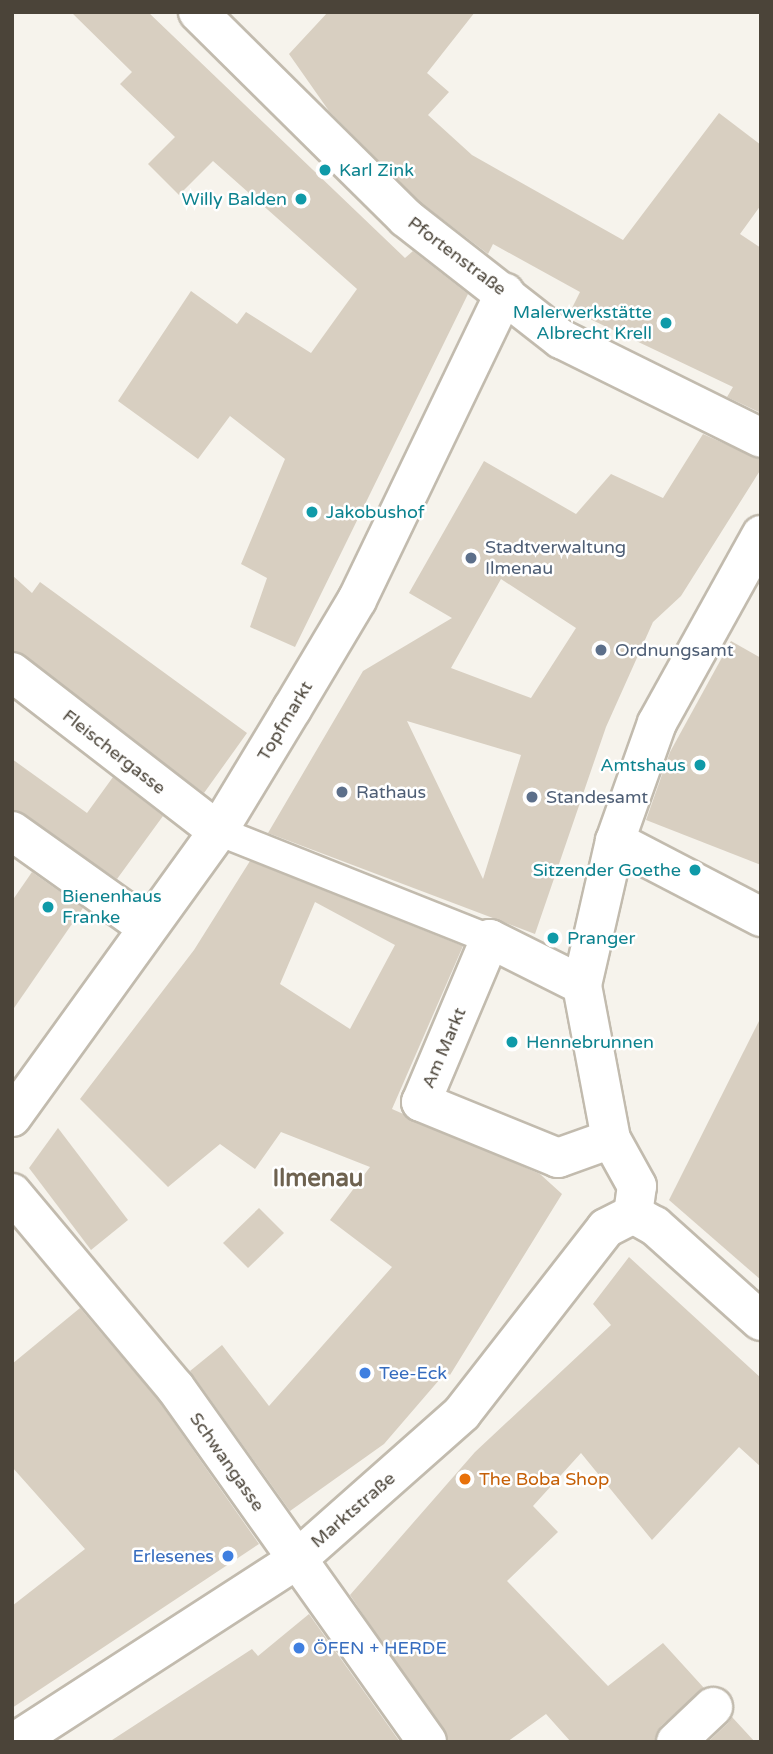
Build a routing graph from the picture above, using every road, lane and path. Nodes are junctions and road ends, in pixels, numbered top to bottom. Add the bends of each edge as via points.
1 (198, 12) edge
2 (505, 293) junction
3 (761, 438) edge
4 (761, 535) edge
5 (12, 672) edge
6 (12, 831) edge
7 (218, 831) junction
8 (615, 841) junction
9 (761, 917) edge
10 (147, 926) junction
11 (490, 939) junction
12 (582, 985) junction
13 (12, 1117) edge
14 (611, 1139) junction
15 (12, 1192) edge
16 (633, 1214) junction
17 (761, 1321) edge
18 (295, 1561) junction
19 (713, 1707) dead end
20 (15, 1742) edge
21 (426, 1742) edge
22 (676, 1742) edge

1 - 2 street, Pfortenstraße via 406,218
2 - 3 street, Pfortenstraße via 561,339
2 - 7 street, Topfmarkt via 357,600
4 - 8 street via 657,723
5 - 7 street, Fleischergasse
6 - 10 street
7 - 10 street, Topfmarkt
7 - 11 lane
8 - 9 street
8 - 12 street
10 - 13 street, Topfmarkt
11 - 12 street
11 - 14 street, Am Markt via 421,1102 558,1158
12 - 14 street
14 - 16 street via 637,1186
15 - 18 street, Schwangasse via 176,1387
16 - 17 street via 655,1226
16 - 18 street, Marktstraße via 606,1228 462,1413
18 - 20 street, Marktstraße
18 - 21 street, Schwangasse
19 - 22 street

